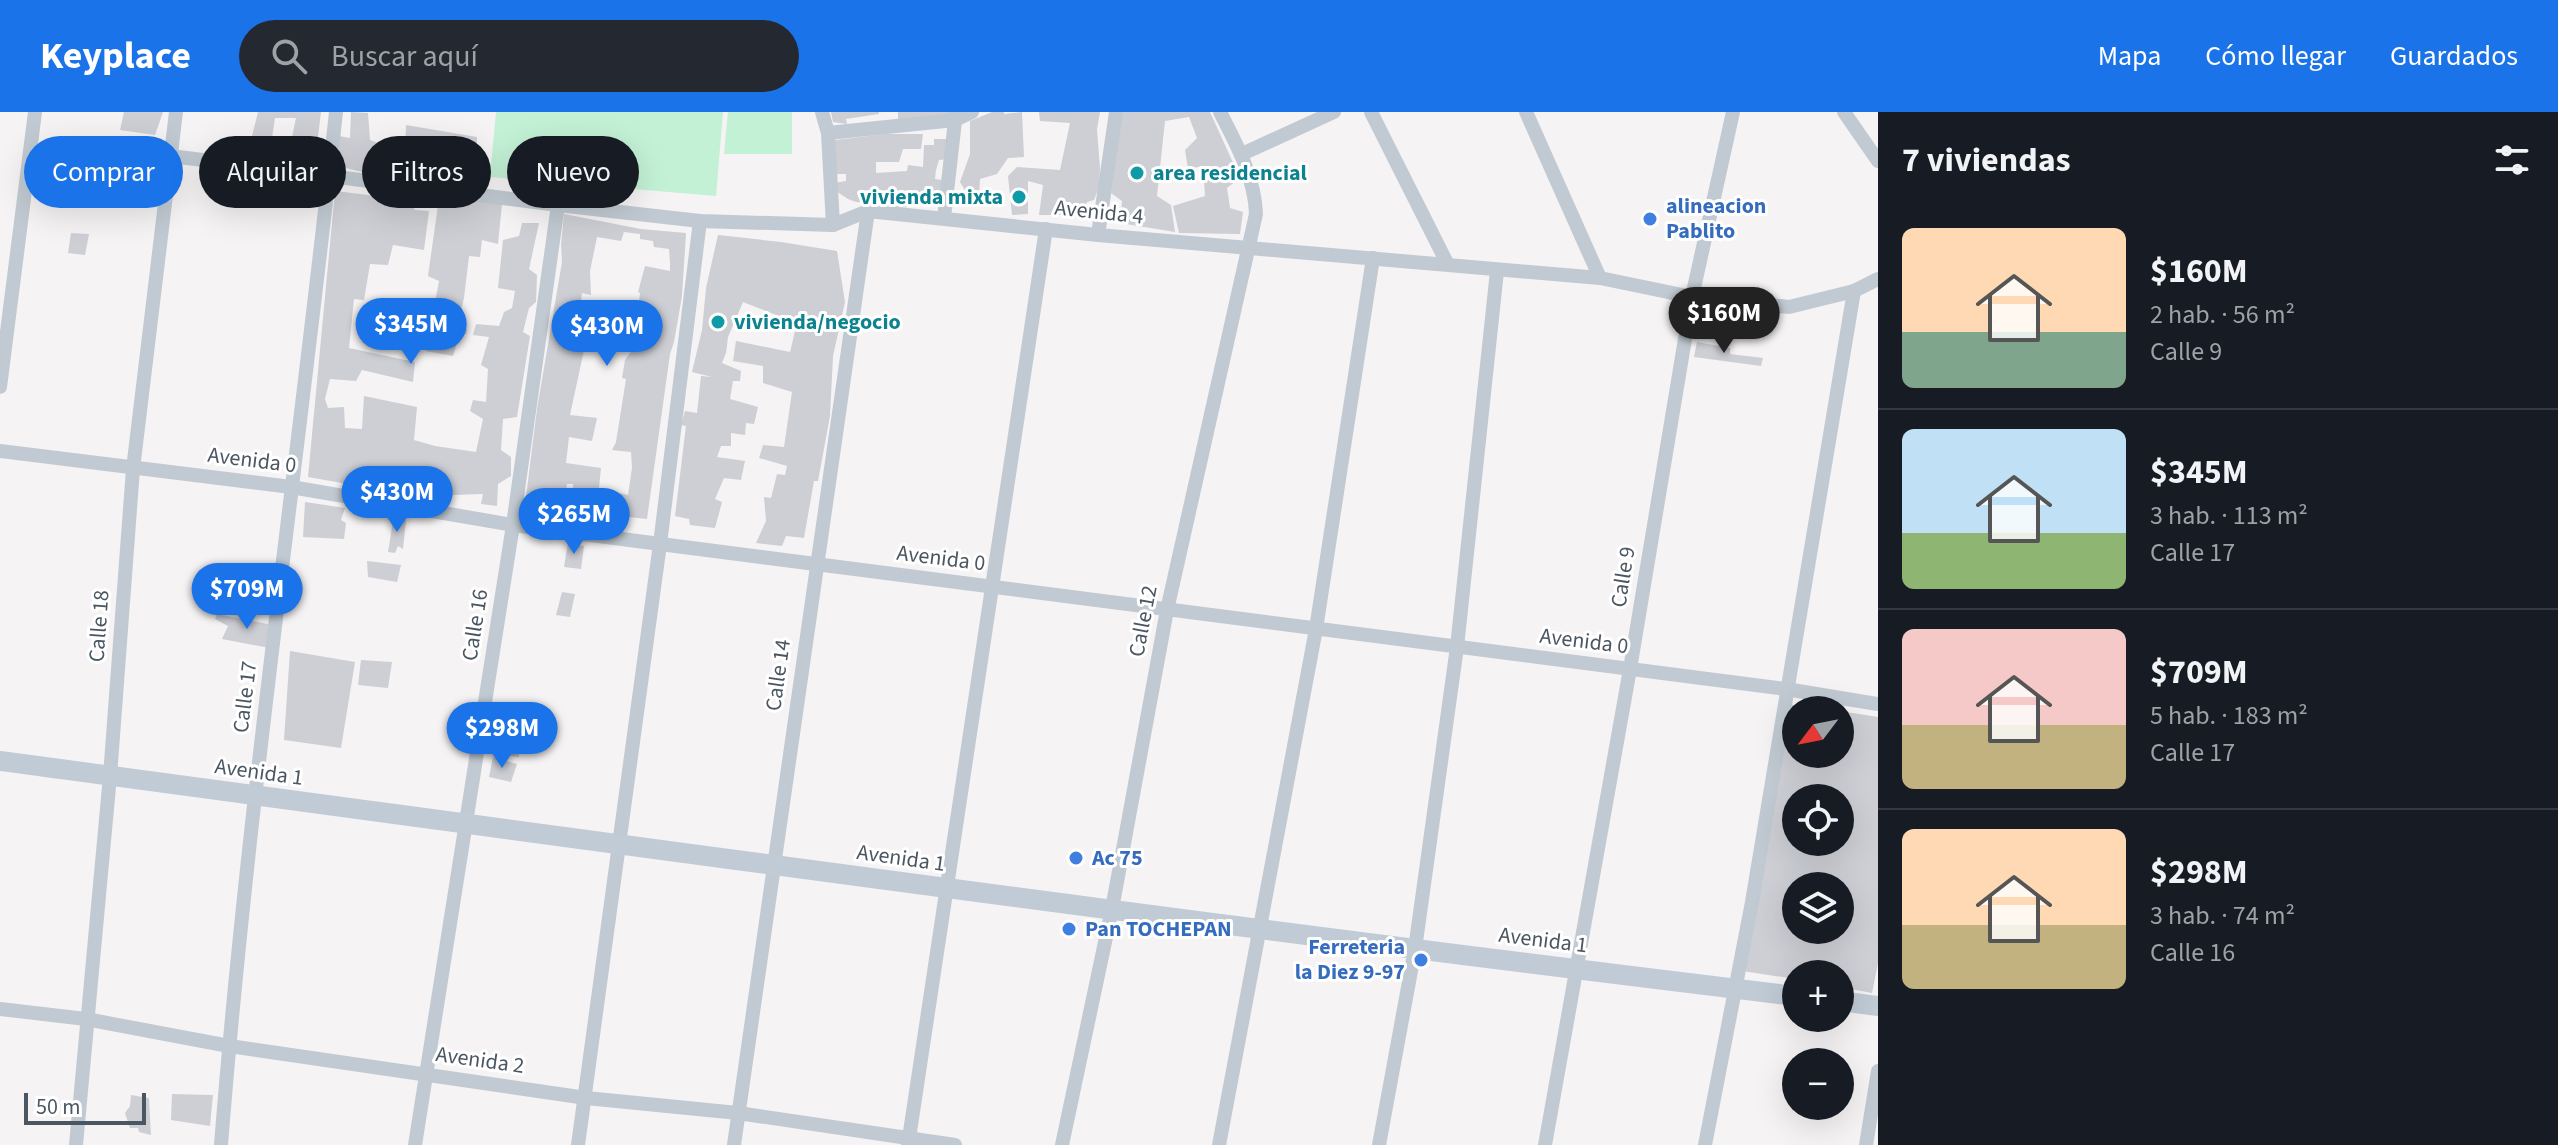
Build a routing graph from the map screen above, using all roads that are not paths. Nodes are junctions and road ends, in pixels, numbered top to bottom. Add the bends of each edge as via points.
1 (35, 112) edge
2 (176, 112) edge
3 (336, 112) edge
4 (822, 112) edge
5 (972, 112) edge
6 (1116, 112) edge
7 (1220, 112) edge
8 (1334, 112) edge
9 (1371, 112) edge
10 (1526, 112) edge
11 (1733, 112) edge
12 (1844, 112) edge
13 (956, 116) edge
14 (828, 133) junction
15 (173, 136) edge
16 (334, 136) edge
17 (1242, 154) junction
18 (1878, 161) edge
19 (346, 178) edge
20 (507, 199) edge
21 (165, 208) edge
22 (326, 208) edge
23 (558, 208) edge
24 (585, 208) edge
25 (868, 211) junction
26 (944, 218) junction
27 (700, 221) junction
28 (833, 225) junction
29 (1046, 229) junction
30 (1098, 235) junction
31 (1247, 248) junction
32 (1373, 258) junction
33 (1447, 263) junction
34 (1497, 271) junction
35 (1600, 278) junction
36 (1878, 279) edge
37 (1854, 291) junction
38 (1692, 297) junction
39 (0, 387) edge
40 (0, 451) edge
41 (133, 469) junction
42 (291, 487) junction
43 (513, 525) junction
44 (660, 544) junction
45 (816, 564) junction
46 (994, 587) junction
47 (1167, 610) junction
48 (1316, 629) junction
49 (1457, 647) junction
50 (1630, 669) junction
51 (1786, 689) junction
52 (1878, 704) edge
53 (0, 761) edge
54 (110, 776) junction
55 (256, 795) junction
56 (466, 823) junction
57 (620, 844) junction
58 (774, 864) junction
59 (947, 889) junction
60 (1112, 909) junction
61 (1261, 928) junction
62 (1415, 949) junction
63 (1577, 969) junction
64 (1734, 989) junction
65 (1782, 994) edge
66 (1854, 1003) edge
67 (1878, 1006) edge
68 (0, 1009) edge
69 (86, 1019) junction
70 (229, 1046) junction
71 (1878, 1071) edge
72 (426, 1075) junction
73 (586, 1098) junction
74 (738, 1113) junction
75 (909, 1141) edge
76 (76, 1145) edge
77 (221, 1145) edge
78 (415, 1145) edge
79 (578, 1145) edge
80 (734, 1145) edge
81 (955, 1145) edge
82 (1062, 1145) edge
83 (1219, 1145) edge
84 (1379, 1145) edge
85 (1545, 1145) edge
86 (1705, 1145) edge
87 (1866, 1145) edge

1 - 39 street
2 - 15 street, Calle 18
3 - 16 street, Calle 17
4 - 14 street
5 - 13 street
6 - 30 street
7 - 17 street, Calle 12
8 - 17 street
9 - 33 street
10 - 35 street
11 - 38 street, Calle 9
12 - 18 street
13 - 14 street
13 - 26 street
14 - 28 street
17 - 31 street, Calle 12 via 1256,203
19 - 20 street, Avenida 4
21 - 41 street, Calle 18
22 - 42 street, Calle 17
23 - 43 street, Calle 16
24 - 27 street, Avenida 4
25 - 26 street, Avenida 4
25 - 28 street, Avenida 4
25 - 45 street, Calle 14
26 - 29 street, Avenida 4
27 - 28 street, Avenida 4
27 - 44 street
29 - 30 street, Avenida 4
29 - 46 street
30 - 31 street, Avenida 4
31 - 32 street, Avenida 4
31 - 47 street, Calle 12
32 - 33 street, Avenida 4
32 - 48 street
33 - 34 street, Avenida 4
34 - 35 street, Avenida 4
34 - 49 street
35 - 38 street, Avenida 4
36 - 37 street, Avenida 4
37 - 38 street, Avenida 4 via 1789,307
37 - 51 street
38 - 50 street, Calle 9
40 - 41 street, Avenida 0
41 - 42 street, Avenida 0
41 - 54 street, Calle 18
42 - 43 street, Avenida 0
42 - 55 street, Calle 17
43 - 44 street, Avenida 0
43 - 56 street, Calle 16
44 - 45 street, Avenida 0
44 - 57 street
45 - 46 street, Avenida 0
45 - 58 street, Calle 14
46 - 47 street, Avenida 0
46 - 59 street
47 - 48 street, Avenida 0
47 - 60 street, Calle 12
48 - 49 street, Avenida 0
48 - 61 street
49 - 50 street, Avenida 0
49 - 62 street
50 - 51 street, Avenida 0
50 - 63 street, Calle 9
51 - 52 street, Avenida 0
51 - 64 street
53 - 54 street, Avenida 1
54 - 55 street, Avenida 1
54 - 69 street, Calle 18
55 - 56 street, Avenida 1
55 - 70 street, Calle 17
56 - 57 street, Avenida 1
56 - 72 street, Calle 16
57 - 58 street, Avenida 1
57 - 73 street
58 - 59 street, Avenida 1
58 - 74 street, Calle 14
59 - 60 street, Avenida 1
59 - 75 street
60 - 61 street, Avenida 1
60 - 82 street, Calle 12
61 - 62 street, Avenida 1
61 - 83 street
62 - 63 street, Avenida 1
62 - 84 street
63 - 64 street, Avenida 1
63 - 85 street, Calle 9
64 - 65 street, Avenida 1
64 - 86 street
66 - 67 street
68 - 69 street, Avenida 2
69 - 70 street, Avenida 2
69 - 76 street, Calle 18
70 - 72 street, Avenida 2
70 - 77 street, Calle 17
71 - 87 street
72 - 73 street, Avenida 2
72 - 78 street, Calle 16
73 - 74 street, Avenida 2
73 - 79 street
74 - 75 street, Avenida 2
74 - 80 street, Calle 14
75 - 81 street, Avenida 2

